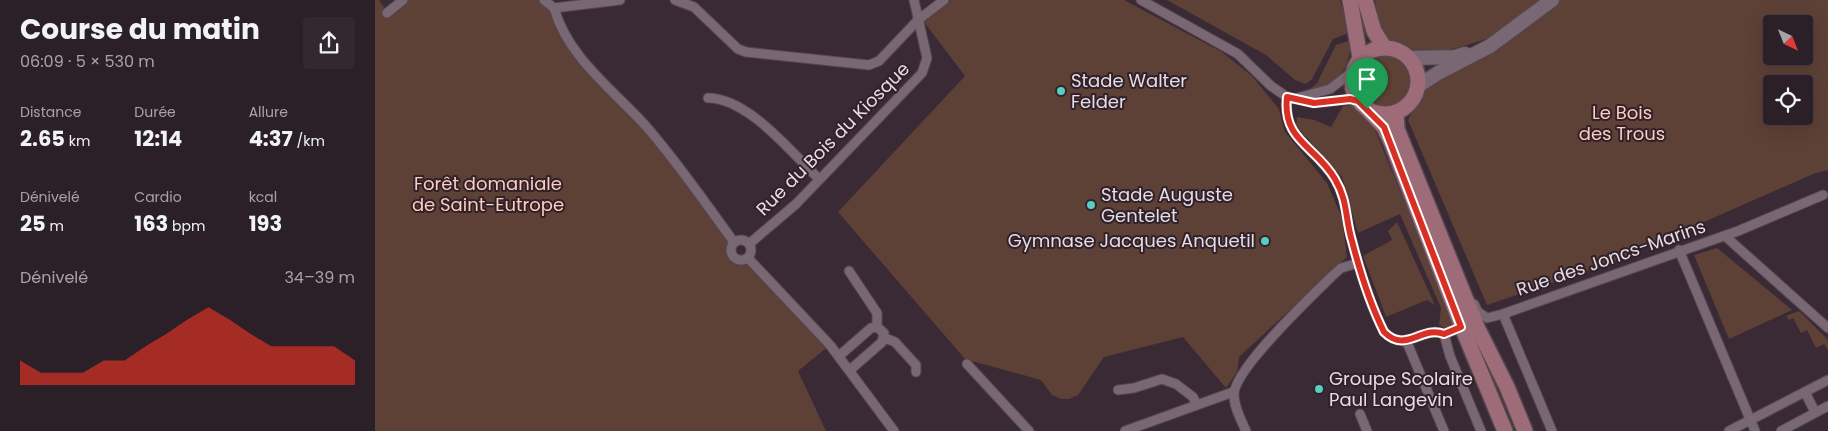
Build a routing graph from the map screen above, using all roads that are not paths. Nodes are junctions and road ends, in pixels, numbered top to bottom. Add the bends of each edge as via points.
1 (403, 0) edge
2 (544, 0) edge
3 (621, 0) edge
4 (675, 0) edge
5 (702, 0) edge
6 (914, 0) edge
7 (944, 0) edge
8 (1141, 0) edge
9 (1350, 0) edge
10 (1365, 0) edge
11 (1552, 0) edge
12 (694, 7) junction
13 (554, 8) junction
14 (387, 13) dead end
15 (918, 20) junction
16 (1489, 46) junction
17 (1384, 47) junction
18 (1410, 58) junction
19 (1356, 65) junction
20 (1418, 86) junction
21 (1289, 97) junction
22 (708, 98) dead end
23 (1362, 105) junction
24 (1396, 112) junction
25 (819, 179) junction
26 (1823, 195) dead end
27 (1725, 236) junction
28 (734, 242) junction
29 (749, 244) junction
30 (1445, 246) junction
31 (1679, 250) junction
32 (748, 258) junction
33 (1358, 263) junction
34 (849, 271) dead end
35 (1503, 314) junction
36 (877, 327) junction
37 (1461, 327) junction
38 (1828, 328) edge
39 (1444, 334) junction
40 (885, 338) junction
41 (1407, 340) junction
42 (839, 356) junction
43 (967, 364) dead end
44 (850, 370) junction
45 (917, 372) dead end
46 (1828, 380) edge
47 (1118, 390) dead end
48 (1233, 392) junction
49 (1805, 392) junction
50 (1197, 405) junction
51 (1828, 406) edge
52 (1815, 412) junction
53 (1360, 414) dead end
54 (1751, 421) junction
55 (1505, 427) edge
56 (894, 431) edge
57 (1029, 431) edge
58 (1125, 431) edge
59 (1246, 431) edge
60 (1367, 431) edge
61 (1444, 431) edge
62 (1481, 431) edge
63 (1525, 431) edge
64 (1552, 431) edge
65 (1729, 431) edge
66 (1755, 431) edge
67 (1781, 431) edge

1 - 14 street
2 - 13 street
3 - 13 street
4 - 12 street
5 - 12 street
6 - 15 street
7 - 15 street
8 - 21 street via 1238,54 1271,86
9 - 19 main road
10 - 17 main road via 1374,31
11 - 16 main road
12 - 15 street via 738,49 746,52 869,65 879,61
13 - 28 street via 585,64 644,124
15 - 25 street, Rue du Bois du Kiosque via 927,58 925,68
16 - 18 main road via 1455,57
16 - 20 main road
17 - 18 main road via 1403,52
17 - 19 main road via 1375,48
18 - 20 main road via 1418,76
19 - 21 street via 1329,89 1309,96
19 - 23 main road via 1352,87
20 - 24 main road via 1414,98
21 - 23 street via 1314,103 1350,99
21 - 33 street via 1286,119 1291,129 1325,165 1344,195
22 - 25 street via 719,98 749,113
23 - 24 main road via 1386,114
23 - 37 main road via 1384,127 1391,142
24 - 30 main road via 1397,129
25 - 29 street, Rue du Bois du Kiosque via 796,204
26 - 27 street, Rue des Joncs-Marins
27 - 31 street, Rue des Joncs-Marins
27 - 38 street
28 - 29 street via 741,240
28 - 32 street via 730,251 732,256
29 - 32 street via 751,254
30 - 35 street, Rue des Joncs-Marins via 1477,312 1487,318
30 - 63 main road via 1477,327
31 - 35 street, Rue des Joncs-Marins
31 - 54 street
32 - 42 street
33 - 41 street via 1378,320 1391,338
33 - 48 street via 1341,268 1255,354
34 - 36 street via 877,313
35 - 64 street
36 - 40 street
36 - 42 street via 871,328
37 - 39 street
37 - 55 main road
39 - 41 street via 1437,331
39 - 62 street
40 - 44 street
40 - 45 street via 895,342 916,364
41 - 61 street
42 - 44 street
43 - 57 street
44 - 56 street
46 - 49 street
47 - 50 street via 1162,379 1177,384 1193,396
48 - 50 street
48 - 59 street via 1235,406
49 - 52 street
49 - 54 street
50 - 58 street
51 - 52 street
52 - 67 street
53 - 60 street
54 - 65 street
54 - 66 street

